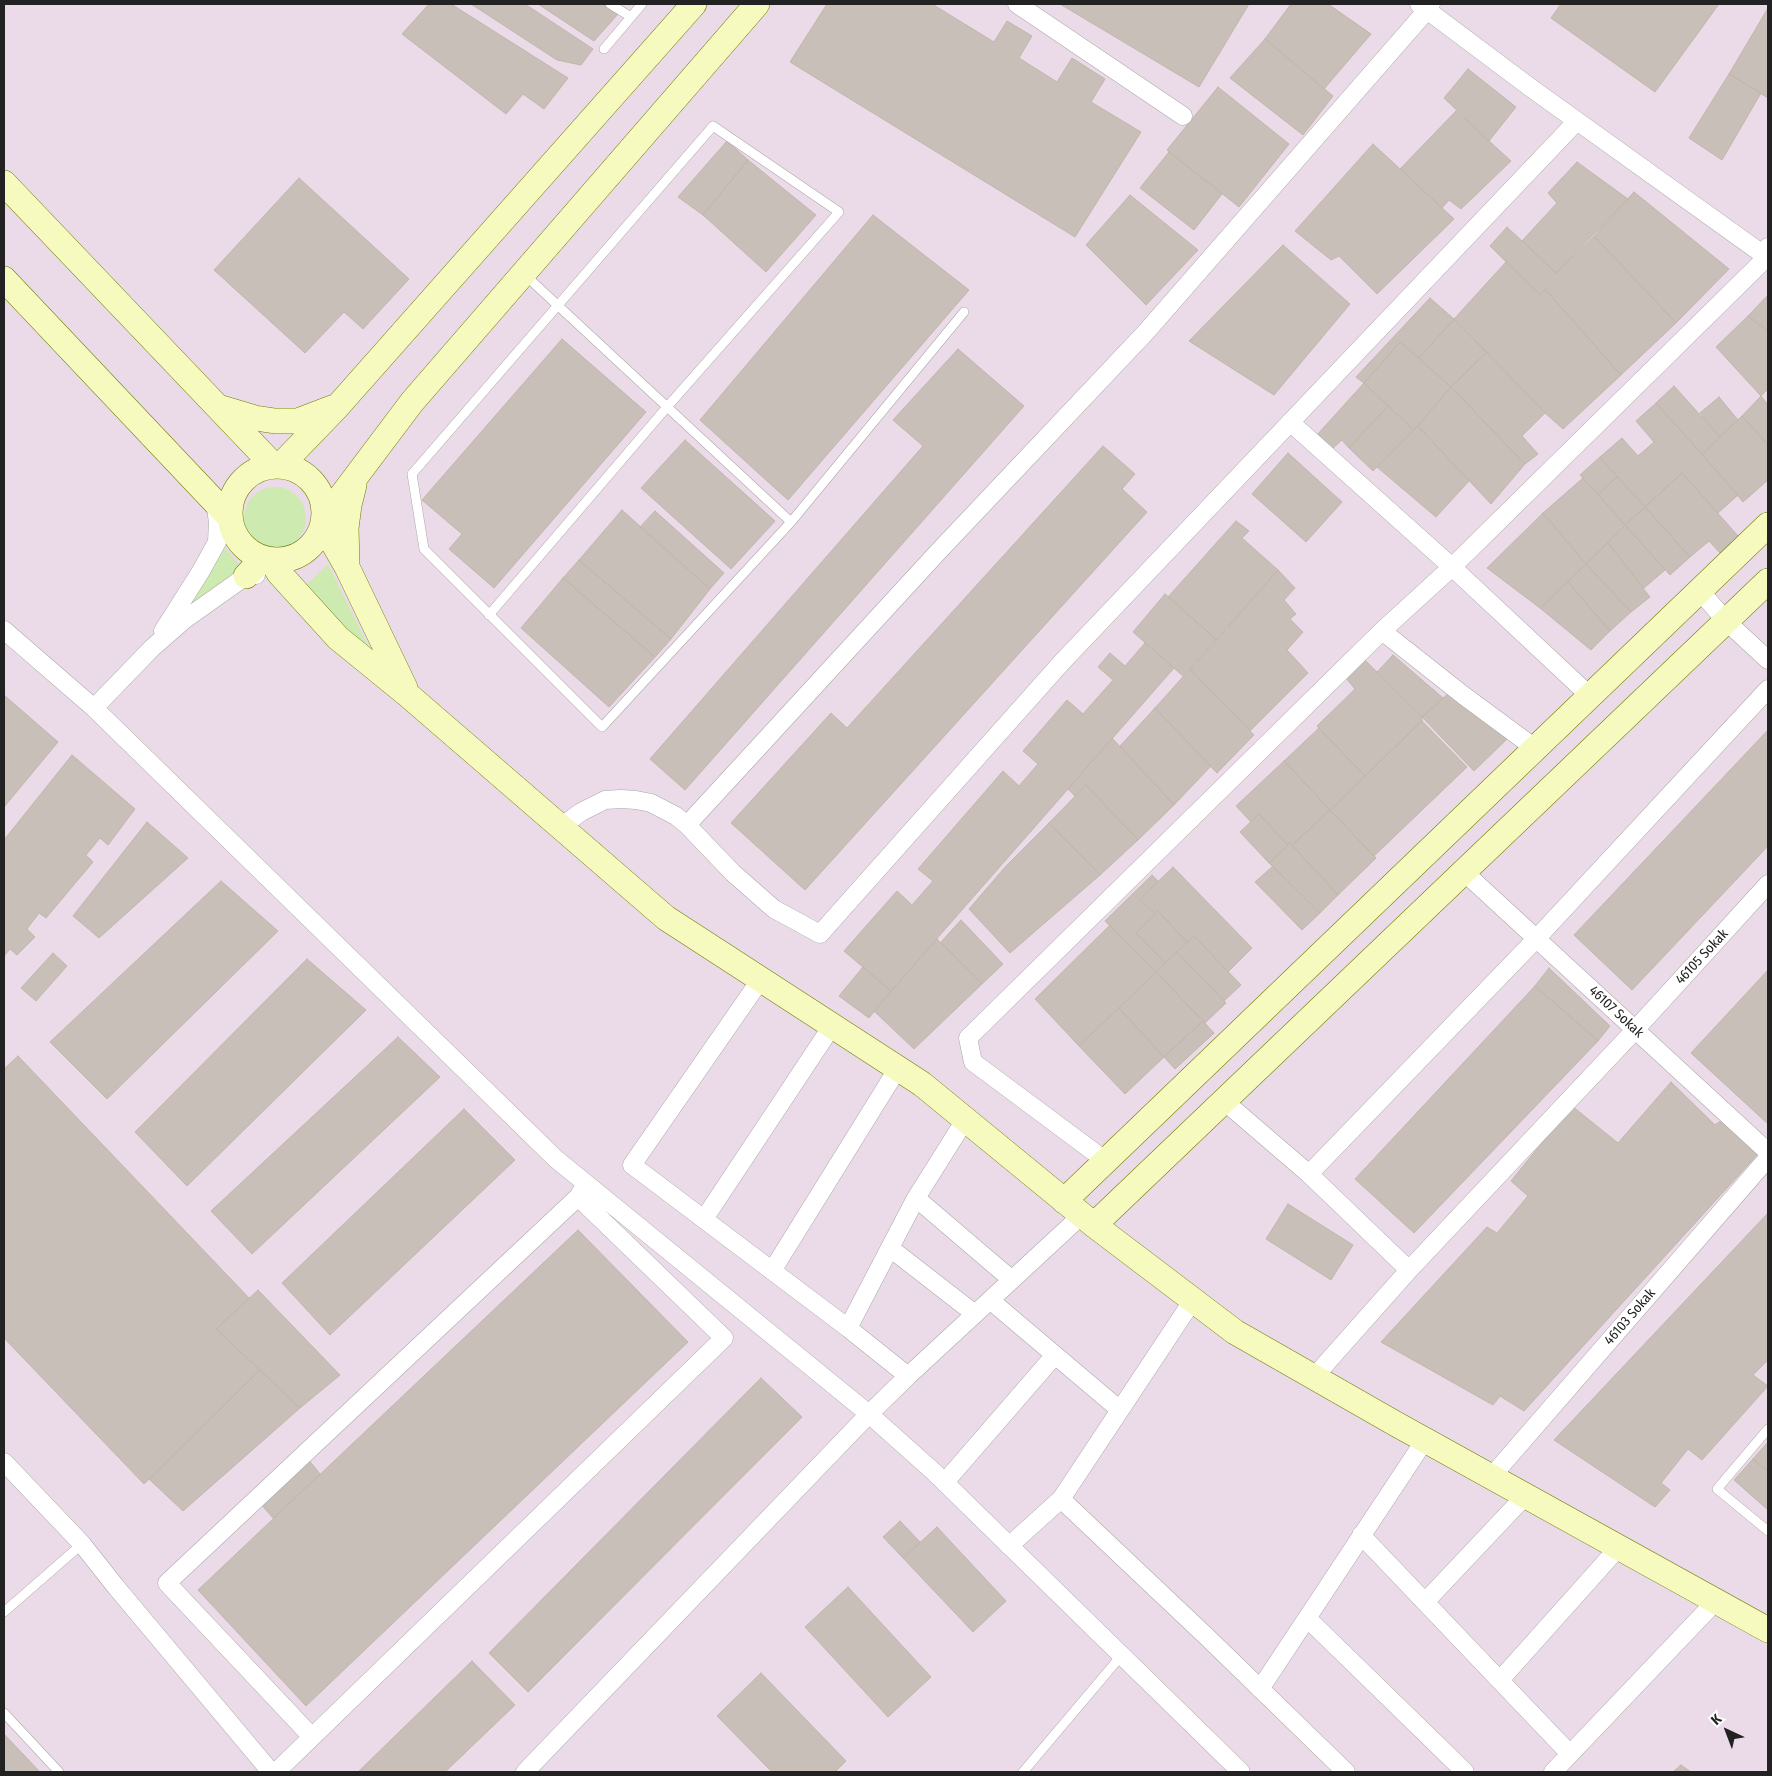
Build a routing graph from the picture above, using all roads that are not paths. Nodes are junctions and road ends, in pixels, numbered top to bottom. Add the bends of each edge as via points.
1 (610, 4) edge
2 (642, 4) edge
3 (694, 4) edge
4 (757, 4) edge
5 (1017, 4) edge
6 (1426, 6) edge
7 (631, 17) junction
8 (604, 49) dead end
9 (1183, 116) dead end
10 (1577, 121) junction
11 (4, 183) edge
12 (1767, 253) edge
13 (524, 274) junction
14 (4, 279) edge
15 (557, 305) junction
16 (964, 312) dead end
17 (217, 406) junction
18 (336, 407) junction
19 (667, 407) junction
20 (1290, 422) junction
21 (277, 466) junction
22 (356, 476) junction
23 (223, 521) junction
24 (323, 522) junction
25 (791, 522) junction
26 (1768, 525) edge
27 (271, 564) junction
28 (347, 567) junction
29 (1452, 567) junction
30 (246, 576) joint
31 (1768, 581) edge
32 (1700, 591) junction
33 (490, 615) junction
34 (1726, 621) junction
35 (4, 630) edge
36 (1382, 631) junction
37 (152, 648) junction
38 (1768, 660) edge
39 (1768, 689) edge
40 (408, 695) junction
41 (1590, 696) junction
42 (94, 708) junction
43 (1536, 749) junction
44 (687, 825) junction
45 (561, 827) junction
46 (1464, 872) junction
47 (1768, 884) edge
48 (1536, 939) junction
49 (760, 979) junction
50 (832, 1026) junction
51 (1635, 1030) junction
52 (898, 1068) junction
53 (1224, 1101) junction
54 (965, 1120) junction
55 (1768, 1152) edge
56 (1768, 1158) edge
57 (1106, 1161) junction
58 (1309, 1174) junction
59 (582, 1190) junction
60 (916, 1198) junction
61 (1080, 1214) junction
62 (704, 1219) junction
63 (890, 1248) junction
64 (1409, 1270) junction
65 (772, 1271) junction
66 (1012, 1280) junction
67 (990, 1300) junction
68 (1193, 1300) junction
69 (975, 1314) junction
70 (848, 1328) junction
71 (1055, 1355) junction
72 (908, 1376) junction
73 (1314, 1377) junction
74 (1120, 1410) junction
75 (869, 1414) junction
76 (1768, 1429) edge
77 (1425, 1440) junction
78 (4, 1462) edge
79 (1492, 1476) junction
80 (945, 1482) junction
81 (1526, 1495) junction
82 (1061, 1499) junction
83 (1768, 1531) edge
84 (1361, 1535) junction
85 (82, 1544) junction
86 (1009, 1546) junction
87 (1619, 1547) junction
88 (1716, 1601) junction
89 (1425, 1602) junction
90 (4, 1612) edge
91 (1307, 1618) junction
92 (1768, 1628) edge
93 (1121, 1656) junction
94 (1500, 1680) junction
95 (1260, 1689) junction
96 (4, 1713) edge
97 (312, 1737) junction
98 (1570, 1754) junction
99 (59, 1772) edge
100 (271, 1772) edge
101 (276, 1772) edge
102 (525, 1772) edge
103 (1023, 1772) edge
104 (1241, 1772) edge
105 (1346, 1772) edge
106 (1465, 1772) edge
107 (1553, 1772) edge

1 - 7 lane
2 - 7 lane
3 - 18 street
4 - 13 street
5 - 9 street
6 - 10 street
6 - 44 street via 1146,332 937,552
7 - 8 lane
10 - 12 street
10 - 20 street
11 - 17 street
12 - 29 street via 1760,264
13 - 15 lane
13 - 22 street via 412,402
14 - 23 street
15 - 19 lane
15 - 19 lane via 713,126 839,212
15 - 33 lane via 412,474 424,550
16 - 25 lane
17 - 18 street via 276,421 298,421
17 - 21 street
18 - 21 street
19 - 25 lane
19 - 33 lane
20 - 29 street
20 - 44 street via 1062,662 820,934 774,909 733,874
21 - 23 street via 246,477 236,489
21 - 24 street via 302,473 314,483 325,510
22 - 24 street
22 - 28 street via 346,528
23 - 27 street via 244,547
23 - 37 street via 201,571
24 - 27 street via 316,540 305,552
24 - 28 street
25 - 33 lane via 602,727
26 - 32 street
27 - 30 street
27 - 40 street via 338,638
28 - 40 street
29 - 36 street
29 - 41 street
30 - 37 street via 184,620
31 - 34 street
32 - 34 street
32 - 41 street
34 - 38 street
34 - 46 street
35 - 42 street
36 - 43 street
36 - 57 street via 968,1038 973,1062
37 - 42 street
39 - 48 street
40 - 45 street
41 - 43 street
42 - 59 street via 548,1152
43 - 57 street
44 - 45 street via 651,803 621,799 592,805
45 - 49 street via 666,918
46 - 48 street, 46107 Sokak
46 - 53 street
47 - 51 street, 46105 Sokak
48 - 51 street, 46107 Sokak
48 - 58 street
49 - 50 street
49 - 62 street via 632,1165
50 - 52 street
50 - 62 street
51 - 55 street, 46107 Sokak
51 - 64 street, 46105 Sokak
52 - 54 street
52 - 65 street
53 - 58 street
53 - 61 street
54 - 60 street
54 - 61 street
56 - 79 street, 46103 Sokak
57 - 61 street
58 - 64 street
59 - 75 street
59 - 97 street via 724,1338
59 - 97 street via 167,1583
60 - 63 street
60 - 66 street
61 - 66 street
61 - 68 street
62 - 65 street
63 - 69 street
63 - 70 street
64 - 73 street, 46105 Sokak
65 - 70 street
66 - 67 street
67 - 69 street
67 - 71 street
68 - 73 street via 1234,1332
68 - 74 street
69 - 72 street
70 - 72 street
71 - 74 street
71 - 80 street
72 - 75 street
73 - 77 street
74 - 82 street
75 - 80 street
75 - 102 street
76 - 83 lane via 1717,1489
77 - 79 street
77 - 84 street
78 - 85 street
79 - 81 street
80 - 86 street
81 - 87 street
81 - 89 street
82 - 86 street
82 - 95 street
84 - 89 street
84 - 91 street
85 - 90 lane
85 - 100 street
86 - 93 street
87 - 88 street
87 - 94 street
88 - 92 street
88 - 98 street
89 - 94 street
91 - 95 street
91 - 106 street
93 - 103 lane
93 - 104 street
94 - 98 street
95 - 105 street
96 - 99 lane
97 - 101 street
98 - 107 street

